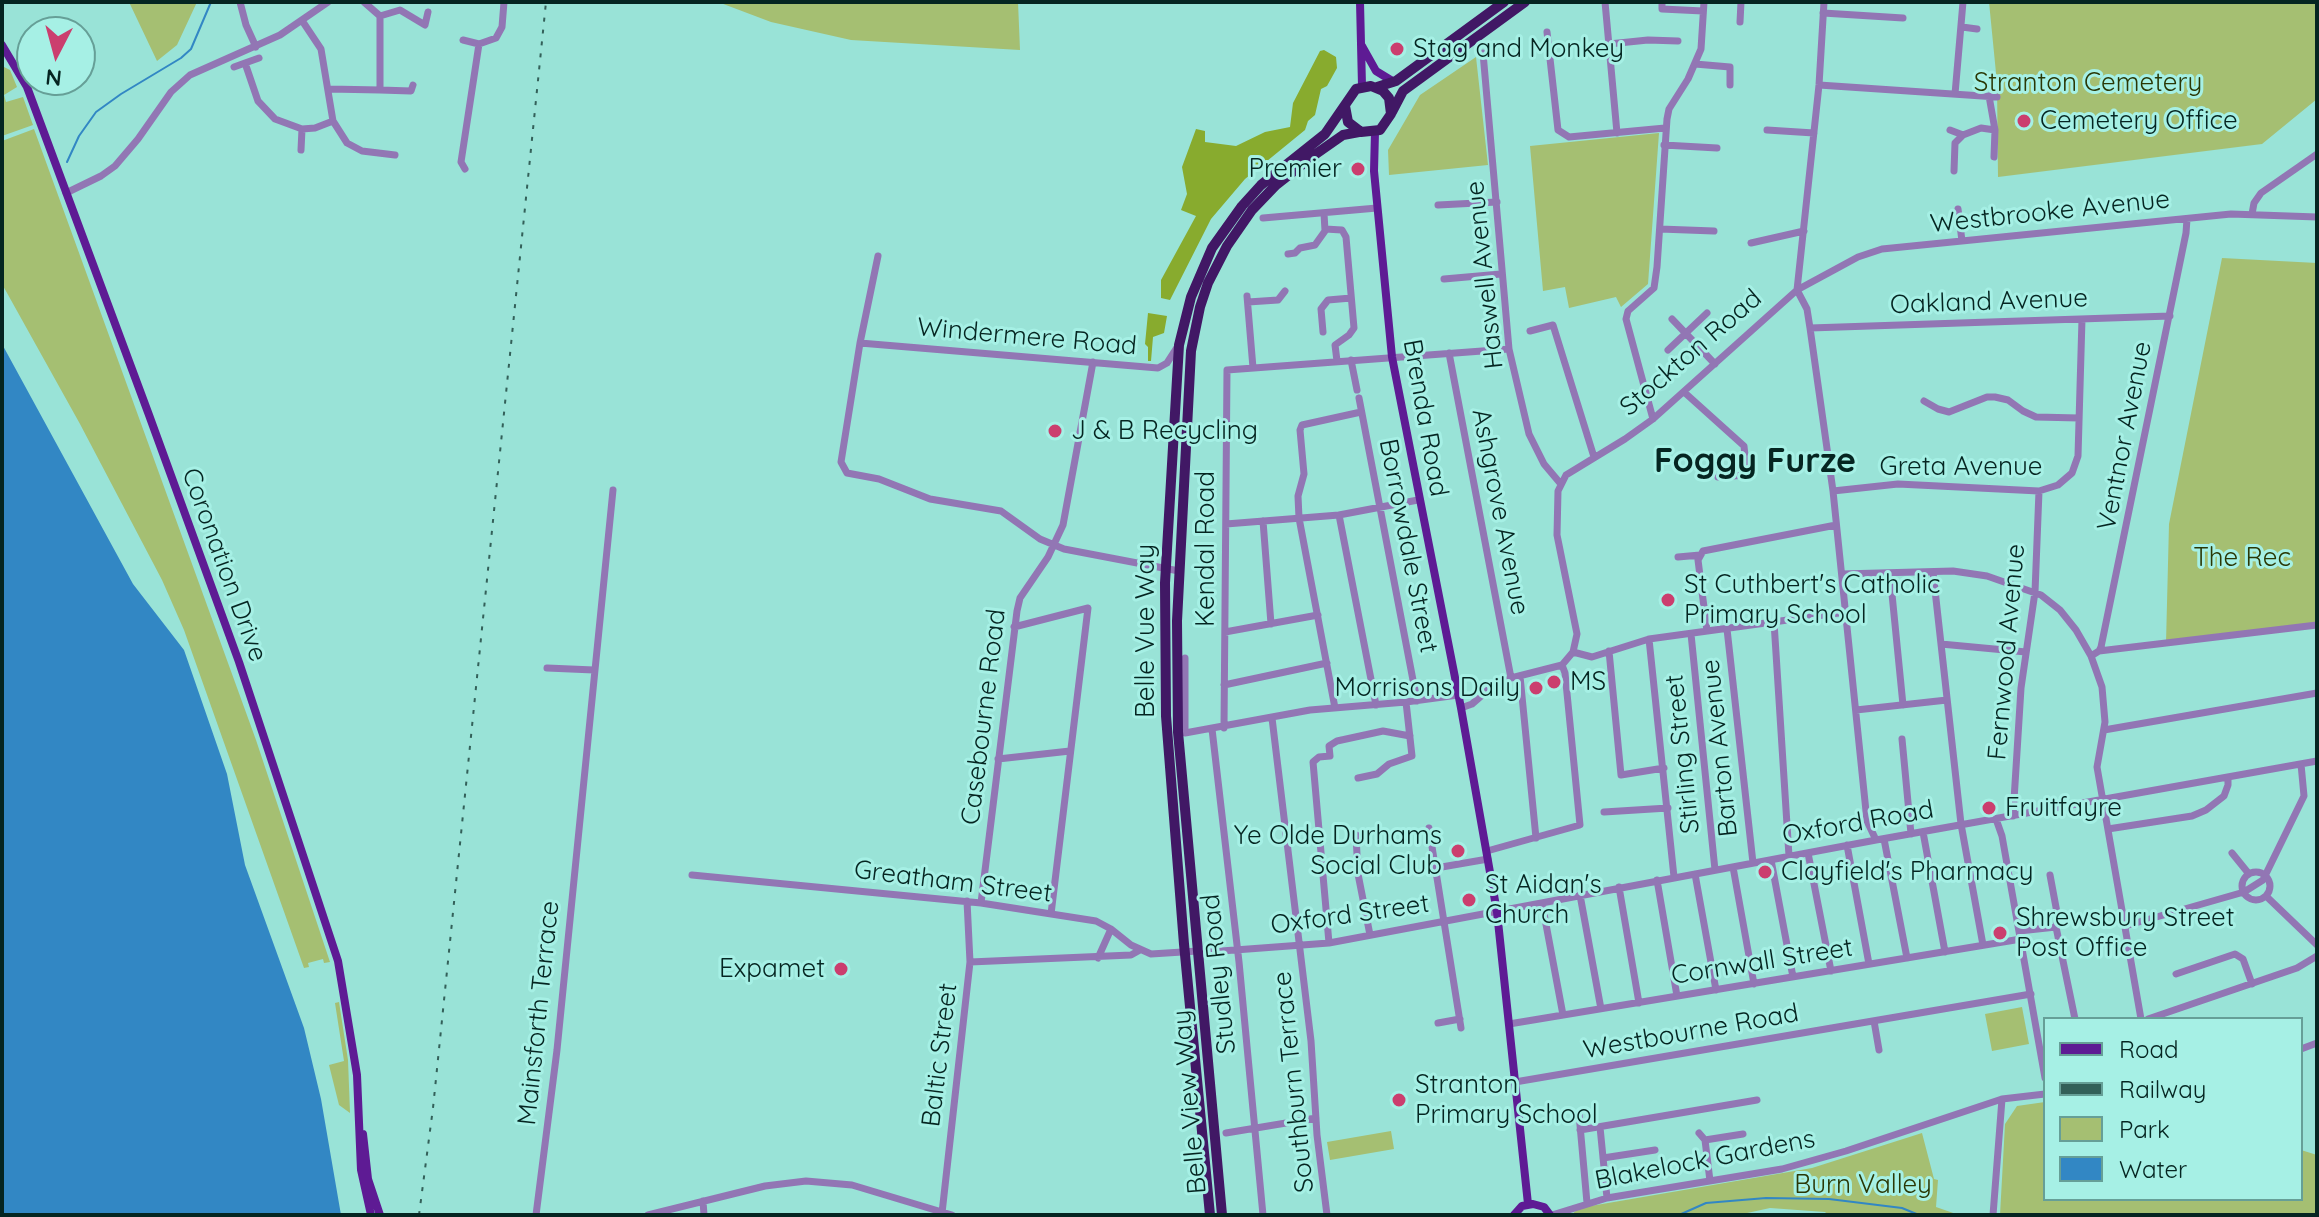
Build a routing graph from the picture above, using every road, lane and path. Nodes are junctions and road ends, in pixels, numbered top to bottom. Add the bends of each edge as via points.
1 (240, 2) edge
2 (328, 2) edge
3 (364, 2) edge
4 (504, 2) edge
5 (1360, 2) edge
6 (1504, 2) edge
7 (1525, 2) edge
8 (1605, 2) edge
9 (1662, 2) edge
10 (1741, 2) edge
11 (1824, 2) edge
12 (1963, 2) edge
13 (1703, 7) edge
14 (428, 12) dead end
15 (1823, 13) junction
16 (380, 16) junction
17 (1903, 18) dead end
18 (303, 22) junction
19 (1740, 22) dead end
20 (1962, 27) junction
21 (1977, 29) dead end
22 (1547, 32) dead end
23 (463, 40) dead end
24 (1678, 41) dead end
25 (479, 44) junction
26 (1609, 44) junction
27 (2, 45) edge
28 (1361, 45) junction
29 (256, 47) junction
30 (1483, 53) dead end
31 (259, 58) dead end
32 (245, 63) junction
33 (1695, 64) junction
34 (234, 67) dead end
35 (1395, 82) junction
36 (413, 85) dead end
37 (1730, 85) dead end
38 (1819, 85) junction
39 (1362, 86) junction
40 (1377, 87) junction
41 (329, 89) junction
42 (380, 90) junction
43 (1955, 94) junction
44 (1345, 106) junction
45 (1391, 114) junction
46 (333, 121) junction
47 (1665, 128) junction
48 (302, 129) junction
49 (1767, 130) dead end
50 (1950, 130) dead end
51 (1995, 130) junction
52 (1361, 132) junction
53 (1375, 132) junction
54 (1617, 133) junction
55 (1814, 133) junction
56 (1963, 135) junction
57 (1664, 145) junction
58 (1717, 148) dead end
59 (301, 150) dead end
60 (2317, 154) edge
61 (395, 155) dead end
62 (1994, 157) dead end
63 (465, 169) dead end
64 (1954, 171) dead end
65 (66, 193) junction
66 (1497, 202) junction
67 (1438, 205) dead end
68 (1377, 208) junction
69 (1958, 209) dead end
70 (1324, 213) junction
71 (2252, 214) junction
72 (2317, 217) edge
73 (1263, 218) dead end
74 (2187, 219) junction
75 (1660, 229) junction
76 (1325, 230) junction
77 (1714, 231) dead end
78 (1804, 231) junction
79 (1962, 241) junction
80 (1751, 243) dead end
81 (1288, 254) dead end
82 (878, 256) dead end
83 (1501, 274) junction
84 (1444, 279) dead end
85 (1797, 290) junction
86 (1285, 291) dead end
87 (1351, 298) junction
88 (1707, 313) dead end
89 (2170, 316) junction
90 (1672, 319) dead end
91 (2082, 319) junction
92 (1810, 328) junction
93 (1530, 331) dead end
94 (1323, 332) dead end
95 (1686, 333) junction
96 (860, 343) junction
97 (1179, 345) junction
98 (1509, 349) junction
99 (1668, 350) dead end
100 (1449, 353) junction
101 (1392, 357) junction
102 (1351, 360) junction
103 (1337, 361) junction
104 (1093, 362) junction
105 (1715, 364) junction
106 (1253, 368) junction
107 (1684, 392) junction
108 (1942, 399) dead end
109 (1924, 401) dead end
110 (1938, 409) junction
111 (1361, 412) junction
112 (2079, 418) junction
113 (1653, 419) junction
114 (1594, 457) junction
115 (1718, 477) dead end
116 (1560, 483) junction
117 (613, 490) dead end
118 (1833, 491) junction
119 (2039, 491) junction
120 (1418, 500) junction
121 (1380, 507) junction
122 (1339, 515) junction
123 (1299, 518) junction
124 (1263, 521) junction
125 (1226, 524) junction
126 (1836, 525) junction
127 (1054, 546) junction
128 (1700, 555) junction
129 (1678, 557) dead end
130 (1166, 569) junction
131 (1179, 571) junction
132 (1933, 572) junction
133 (1842, 574) junction
134 (1890, 574) junction
135 (2035, 592) junction
136 (1846, 612) junction
137 (1318, 615) junction
138 (1774, 622) junction
139 (1271, 624) junction
140 (2317, 625) edge
141 (1014, 627) junction
142 (1727, 629) junction
143 (1707, 631) junction
144 (1225, 632) junction
145 (1691, 634) junction
146 (1649, 639) junction
147 (1941, 644) junction
148 (1609, 651) junction
149 (1573, 652) junction
150 (2026, 652) junction
151 (2095, 653) junction
152 (1185, 658) dead end
153 (1327, 663) junction
154 (1562, 665) junction
155 (547, 668) dead end
156 (594, 670) junction
157 (1516, 677) junction
158 (1224, 685) junction
159 (2317, 693) edge
160 (1458, 695) junction
161 (1947, 700) junction
162 (1417, 701) junction
163 (1406, 702) junction
164 (1376, 705) junction
165 (1903, 705) junction
166 (1335, 708) junction
167 (1461, 708) junction
168 (1856, 710) junction
169 (1272, 718) junction
170 (1224, 728) junction
171 (1212, 729) junction
172 (2104, 730) junction
173 (1410, 736) junction
174 (1902, 739) dead end
175 (1070, 751) junction
176 (998, 759) junction
177 (2317, 761) edge
178 (2301, 764) junction
179 (1664, 768) junction
180 (1358, 778) dead end
181 (2228, 778) junction
182 (2103, 799) junction
183 (1668, 808) junction
184 (1604, 812) dead end
185 (2013, 816) junction
186 (1996, 819) junction
187 (1961, 824) junction
188 (1429, 828) dead end
189 (2108, 829) junction
190 (1923, 832) junction
191 (1911, 834) junction
192 (1356, 835) dead end
193 (1536, 838) junction
194 (1880, 839) junction
195 (1847, 845) junction
196 (1808, 853) junction
197 (2232, 853) dead end
198 (1488, 855) junction
199 (1789, 856) junction
200 (1771, 860) junction
201 (1753, 863) junction
202 (1733, 867) junction
203 (1436, 868) junction
204 (1715, 870) junction
205 (1695, 874) junction
206 (2249, 874) junction
207 (692, 875) dead end
208 (2050, 875) dead end
209 (2266, 876) junction
210 (1674, 877) junction
211 (1657, 880) junction
212 (1619, 887) junction
213 (2244, 892) junction
214 (1580, 895) junction
215 (2266, 896) junction
216 (967, 901) junction
217 (981, 903) junction
218 (1542, 903) junction
219 (1497, 912) junction
220 (1051, 914) junction
221 (1445, 921) junction
222 (2125, 926) junction
223 (2056, 927) junction
224 (1111, 929) junction
225 (1370, 935) junction
226 (2020, 935) junction
227 (1329, 943) junction
228 (1983, 945) junction
229 (2317, 945) edge
230 (1300, 946) junction
231 (1140, 950) junction
232 (1238, 950) junction
233 (1185, 952) junction
234 (1203, 952) junction
235 (1945, 952) junction
236 (2317, 956) edge
237 (1098, 958) junction
238 (1907, 958) junction
239 (970, 962) junction
240 (1869, 964) junction
241 (1831, 971) junction
242 (2176, 974) dead end
243 (1793, 977) junction
244 (1754, 984) junction
245 (2252, 984) junction
246 (1201, 985) joint
247 (1716, 990) junction
248 (2031, 994) junction
249 (1677, 996) junction
250 (1639, 1003) junction
251 (1601, 1009) junction
252 (1563, 1015) junction
253 (2075, 1017) edge
254 (2141, 1017) edge
255 (2154, 1017) edge
256 (1874, 1021) junction
257 (1438, 1023) dead end
258 (1509, 1024) junction
259 (1879, 1050) dead end
260 (2043, 1066) edge
261 (1515, 1082) junction
262 (2043, 1094) edge
263 (2002, 1099) junction
264 (1757, 1100) dead end
265 (1579, 1114) dead end
266 (1316, 1118) junction
267 (1600, 1127) junction
268 (1255, 1128) junction
269 (1580, 1130) junction
270 (1226, 1133) dead end
271 (1699, 1133) dead end
272 (1743, 1134) dead end
273 (1705, 1140) junction
274 (1655, 1150) dead end
275 (1603, 1158) junction
276 (364, 1168) junction
277 (1710, 1181) junction
278 (1607, 1198) junction
279 (703, 1201) junction
280 (1587, 1203) junction
281 (1528, 1204) junction
282 (942, 1213) junction
283 (371, 1215) edge
284 (380, 1215) edge
285 (536, 1215) edge
286 (648, 1215) edge
287 (704, 1215) edge
288 (952, 1215) edge
289 (1210, 1215) edge
290 (1222, 1215) edge
291 (1263, 1215) edge
292 (1327, 1215) edge
293 (1514, 1215) edge
294 (1551, 1215) edge
295 (1993, 1215) edge

1 - 29 street
2 - 18 street
3 - 16 street
4 - 25 street via 496,38
5 - 28 main road
6 - 35 highway
7 - 45 highway via 1403,91
8 - 26 street
9 - 13 street via 1662,9
10 - 19 street
11 - 15 street, Stockton Road
12 - 20 street
13 - 33 street
14 - 16 street via 425,25 400,10
15 - 17 street
15 - 38 street, Stockton Road
16 - 42 street
18 - 29 street
18 - 41 street via 321,49
20 - 21 street
20 - 43 street
22 - 54 street via 1558,130 1569,137
23 - 25 street
24 - 26 street
25 - 63 street via 461,162
26 - 54 street
27 - 65 main road, Coronation Drive via 27,87
28 - 35 main road via 1376,71
28 - 39 main road
29 - 65 street via 190,75 115,166
30 - 66 street, Haswell Avenue
31 - 32 street
32 - 34 street
32 - 48 street via 264,109
33 - 37 street via 1730,67
33 - 47 street via 1669,109
35 - 40 highway
36 - 42 street via 411,91
38 - 43 street
38 - 55 street, Stockton Road
39 - 40 highway
39 - 44 highway
40 - 45 highway via 1389,98
41 - 42 street
41 - 46 street
43 - 51 street via 1993,97
44 - 52 highway via 1348,122
44 - 97 highway, Belle Vue Way via 1330,129 1261,185 1227,225 1202,269
45 - 53 highway
46 - 48 street
46 - 61 street via 347,143 362,151
47 - 54 street
47 - 57 street
48 - 59 street
49 - 55 street
50 - 56 street
51 - 56 street via 1981,128
51 - 62 street
52 - 53 highway
52 - 131 highway, Belle Vue Way via 1333,141 1276,185 1237,230 1208,283 1191,351
53 - 68 main road, Brenda Road
55 - 78 street, Stockton Road
56 - 64 street via 1955,143
57 - 58 street
57 - 75 street
60 - 71 street via 2261,193
65 - 276 main road, Coronation Drive via 239,662 338,961 352,1037
66 - 67 street
66 - 83 street, Haswell Avenue
68 - 70 street
68 - 101 main road, Brenda Road
69 - 79 street
70 - 73 street
70 - 76 street
71 - 72 street, Westbrooke Avenue
71 - 74 street, Westbrooke Avenue
74 - 79 street, Westbrooke Avenue
74 - 89 street, Ventnor Avenue
75 - 77 street
75 - 113 street via 1654,288 1626,319
76 - 81 street via 1315,245
76 - 87 street via 1345,233
78 - 80 street
78 - 85 street, Stockton Road
79 - 85 street, Westbrooke Avenue via 1870,252
82 - 96 street
83 - 84 street
83 - 98 street, Haswell Avenue
85 - 92 street
85 - 105 street, Stockton Road
86 - 106 street via 1278,300 1248,299
87 - 94 street via 1328,300 1321,309
87 - 103 street via 1354,328 1335,345
88 - 95 street
89 - 91 street, Oakland Avenue
89 - 151 street, Ventnor Avenue
90 - 95 street
91 - 92 street, Oakland Avenue
91 - 112 street, Greta Avenue
92 - 118 street
93 - 114 street via 1553,325
95 - 99 street
95 - 105 street
96 - 104 street, Windermere Road
96 - 127 street via 841,462 847,473 930,499 1001,511
97 - 104 street, Windermere Road via 1158,368
97 - 130 highway, Belle Vue Way
98 - 100 street
98 - 116 street, Haswell Avenue via 1529,434
100 - 101 street
100 - 157 street, Ashgrove Avenue
101 - 102 street
101 - 120 main road, Brenda Road
102 - 103 street
102 - 111 street, Borrowdale Street
103 - 106 street
104 - 127 street, Casebourne Road via 1063,525
105 - 107 street, Stockton Road
106 - 125 street, Kendal Road via 1227,370
107 - 113 street, Stockton Road
107 - 115 street via 1744,446 1747,475
108 - 110 street
109 - 110 street
110 - 112 street via 1955,411 1995,397 2036,417
111 - 121 street, Borrowdale Street
111 - 123 street via 1302,425
112 - 119 street, Greta Avenue via 2072,473
113 - 114 street, Stockton Road
114 - 116 street, Stockton Road
116 - 149 street via 1557,535 1577,634
117 - 156 street, Mainsforth Terrace
118 - 119 street, Greta Avenue via 1898,484
118 - 126 street
119 - 135 street, Fernwood Avenue
120 - 121 street
120 - 160 main road, Brenda Road
121 - 122 street
121 - 162 street, Borrowdale Street
122 - 123 street
122 - 164 street
123 - 124 street
123 - 137 street
124 - 125 street
124 - 139 street
125 - 144 street, Kendal Road
126 - 128 street
126 - 133 street
127 - 130 street
127 - 141 street, Casebourne Road via 1020,598
128 - 129 street
128 - 143 street
130 - 131 street
130 - 233 highway, Belle Vue Way via 1166,716
131 - 234 highway, Belle Vue Way via 1178,732
132 - 134 street
132 - 135 street via 1973,573
132 - 147 street
133 - 134 street
133 - 136 street
134 - 165 street
135 - 150 street, Fernwood Avenue
135 - 151 street via 2060,610
136 - 138 street
136 - 168 street
137 - 139 street
137 - 153 street
138 - 142 street
138 - 199 street
139 - 144 street
140 - 151 street
141 - 175 street via 1088,608
141 - 176 street, Casebourne Road
142 - 143 street
142 - 201 street, Barton Avenue
143 - 145 street
144 - 158 street, Kendal Road
145 - 146 street
145 - 204 street, Stirling Street
146 - 148 street
146 - 179 street
147 - 150 street
147 - 161 street
148 - 149 street via 1592,657
148 - 179 street via 1621,775
149 - 154 street
150 - 185 street, Fernwood Avenue
151 - 172 street
152 - 171 street via 1185,733
153 - 158 street
153 - 166 street
154 - 157 street
154 - 193 street via 1580,825
155 - 156 street
156 - 285 street, Mainsforth Terrace
157 - 167 street
157 - 193 street, Ashgrove Avenue
158 - 170 street, Kendal Road
159 - 172 street
160 - 162 street
160 - 167 main road, Brenda Road
161 - 165 street
161 - 187 street
162 - 163 street
163 - 164 street
163 - 173 street
164 - 166 street
165 - 168 street
166 - 169 street
167 - 198 main road
168 - 194 street via 1867,821
169 - 170 street
169 - 230 street, Southburn Terrace
170 - 171 street
171 - 232 street, Studley Road
172 - 182 street via 2097,759
173 - 180 street via 1412,756
173 - 227 street via 1383,731 1330,743 1330,756 1313,762
174 - 191 street
175 - 176 street
175 - 220 street
176 - 217 street, Casebourne Road
177 - 178 street, Oxford Road
178 - 181 street, Oxford Road
178 - 209 street via 2304,796
179 - 183 street
181 - 182 street, Oxford Road
181 - 189 street via 2224,796 2199,814
182 - 185 street, Oxford Road
182 - 189 street
183 - 184 street
183 - 210 street
185 - 186 street, Oxford Road
186 - 187 street, Oxford Road
186 - 226 street
187 - 190 street, Oxford Road
187 - 228 street
188 - 203 street
189 - 222 street
190 - 191 street, Oxford Road
190 - 235 street
191 - 194 street, Oxford Road
192 - 225 street
193 - 198 street
194 - 195 street, Oxford Road
194 - 238 street
195 - 196 street, Oxford Road
195 - 240 street
196 - 199 street, Oxford Road
196 - 241 street
197 - 206 street
198 - 203 street
198 - 219 main road
199 - 200 street, Oxford Road
200 - 201 street, Oxford Road
200 - 243 street
201 - 202 street, Oxford Road
202 - 204 street, Oxford Road
202 - 244 street
203 - 221 street
204 - 205 street, Oxford Road
205 - 210 street, Oxford Road
205 - 247 street
206 - 209 street
206 - 213 street
207 - 216 street, Greatham Street
208 - 223 street
209 - 213 street
209 - 215 street
210 - 211 street, Oxford Road
211 - 212 street, Oxford Road
211 - 249 street
212 - 214 street, Oxford Road
212 - 250 street
213 - 215 street via 2255,900
213 - 222 street
214 - 218 street, Oxford Road
214 - 251 street
215 - 229 street
216 - 217 street, Greatham Street
216 - 239 street, Baltic Street
217 - 220 street, Greatham Street
218 - 219 street, Oxford Road
218 - 252 street
219 - 221 street, Oxford Street
219 - 258 main road
220 - 224 street, Greatham Street via 1096,921
221 - 225 street, Oxford Street
221 - 257 street via 1461,1024
222 - 254 street
223 - 226 street, Cornwall Street
223 - 253 street
224 - 231 street, Greatham Street
224 - 237 street
225 - 227 street, Oxford Street
226 - 228 street, Cornwall Street
226 - 248 street
227 - 230 street, Oxford Street
228 - 235 street, Cornwall Street
230 - 232 street, Oxford Street
230 - 266 street, Southburn Terrace
231 - 233 street
231 - 237 street
232 - 234 street, Oxford Street
232 - 268 street, Studley Road
233 - 234 street
233 - 289 highway, Belle Vue Way
234 - 246 highway, Belle Vue Way
235 - 238 street, Cornwall Street
236 - 245 street
237 - 239 street
238 - 240 street, Cornwall Street
239 - 282 street, Baltic Street
240 - 241 street, Cornwall Street
241 - 243 street, Cornwall Street
242 - 245 street via 2235,954 2243,959
243 - 244 street, Cornwall Street
244 - 247 street, Cornwall Street
245 - 255 street
246 - 290 highway, Belle View Way
247 - 249 street, Cornwall Street
248 - 256 street, Westbourne Road
248 - 260 street
249 - 250 street, Cornwall Street
250 - 251 street, Cornwall Street
251 - 252 street, Cornwall Street
252 - 258 street, Cornwall Street
256 - 259 street
256 - 261 street, Westbourne Road
258 - 261 main road
261 - 281 main road
262 - 263 street, Blakelock Gardens
263 - 277 street, Blakelock Gardens via 1816,1160
263 - 295 street
264 - 267 street
265 - 269 street
266 - 268 street
266 - 292 street, Southburn Terrace
267 - 269 street
267 - 275 street
268 - 270 street
268 - 291 street, Studley Road
269 - 280 street
271 - 273 street
272 - 273 street
273 - 277 street
274 - 275 street
275 - 278 street
276 - 283 main road
276 - 284 main road
277 - 278 street, Blakelock Gardens
278 - 280 street, Blakelock Gardens
279 - 282 street via 788,1182 831,1182
279 - 286 street
279 - 287 street
280 - 294 street, Blakelock Gardens
281 - 293 main road
281 - 294 main road
282 - 288 street

